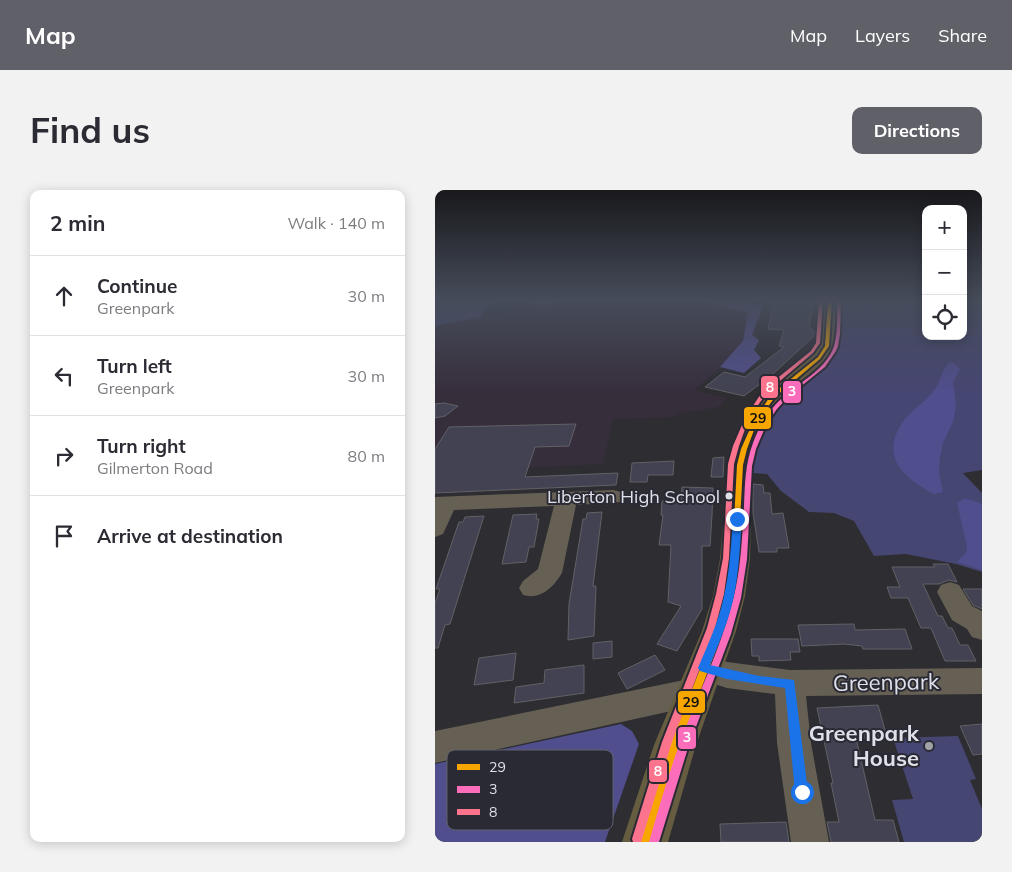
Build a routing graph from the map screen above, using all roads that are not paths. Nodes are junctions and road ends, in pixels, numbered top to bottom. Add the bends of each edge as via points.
1 (828, 330) edge
2 (613, 497) dead end
3 (567, 499) junction
4 (440, 504) edge
5 (435, 529) edge
6 (532, 588) dead end
7 (951, 592) dead end
8 (982, 629) edge
9 (699, 680) junction
10 (982, 681) edge
11 (790, 683) junction
12 (435, 747) edge
13 (645, 842) edge
14 (811, 842) edge

1 - 9 main road via 827,346 819,358 773,396 755,422 743,449 729,596
2 - 3 street
3 - 4 street
3 - 6 street via 549,573
4 - 5 street
7 - 8 street via 962,613 977,621
9 - 11 street, Greenpark via 751,679
9 - 12 street
9 - 13 main road
10 - 11 street, Greenpark
11 - 14 street

